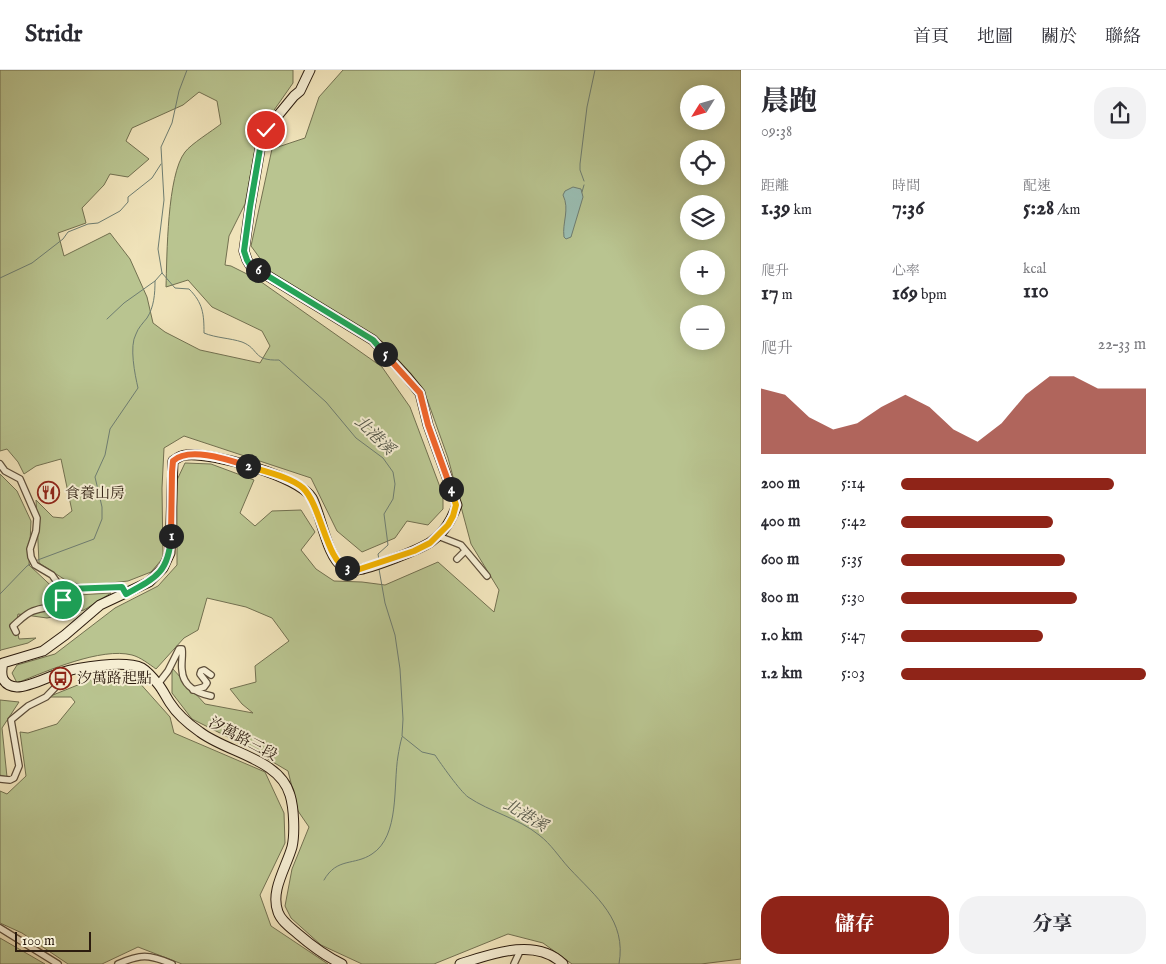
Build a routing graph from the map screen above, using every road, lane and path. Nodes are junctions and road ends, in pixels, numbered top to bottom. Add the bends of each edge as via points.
1 (310, 70) edge
2 (0, 464) edge
3 (438, 536) junction
4 (465, 552) junction
5 (457, 559) dead end
6 (487, 576) dead end
7 (68, 589) junction
8 (126, 594) junction
9 (16, 632) dead end
10 (72, 670) junction
11 (211, 675) dead end
12 (158, 684) junction
13 (193, 690) junction
14 (211, 696) dead end
15 (0, 779) edge
16 (0, 928) edge
17 (521, 949) junction
18 (58, 964) edge
19 (118, 964) edge
20 (172, 964) edge
21 (342, 964) edge
22 (460, 964) edge
23 (514, 964) edge
24 (562, 964) edge

1 - 3 street via 300,91 266,130 261,143 244,251 250,265 373,340 420,393 456,505 448,525
2 - 7 street via 5,471 20,479 37,518 30,557 35,565
3 - 4 street via 461,545
3 - 8 street, 汐萬路三段 via 414,551 357,570 342,567 333,557 312,498 301,486 230,460 185,455 173,461 170,553 167,561 149,582
4 - 5 street
4 - 6 street
7 - 8 street via 122,587
7 - 9 street via 59,604 25,616 13,626
8 - 10 street, 汐萬路三段 via 100,605 43,651 3,663 1,673 8,685 18,687
10 - 12 street, 汐萬路三段 via 126,665 142,668
10 - 15 street via 46,697 11,720 19,766 14,778
11 - 13 street via 201,671 207,683
12 - 13 street via 182,649 182,671
12 - 21 street, 汐萬路三段 via 172,705 197,730 214,742 274,770 283,780 290,795 294,824 292,846 276,896 278,915 304,940
13 - 14 street
16 - 18 street
17 - 22 street
17 - 23 street
17 - 24 street via 550,954
19 - 20 street via 148,956

